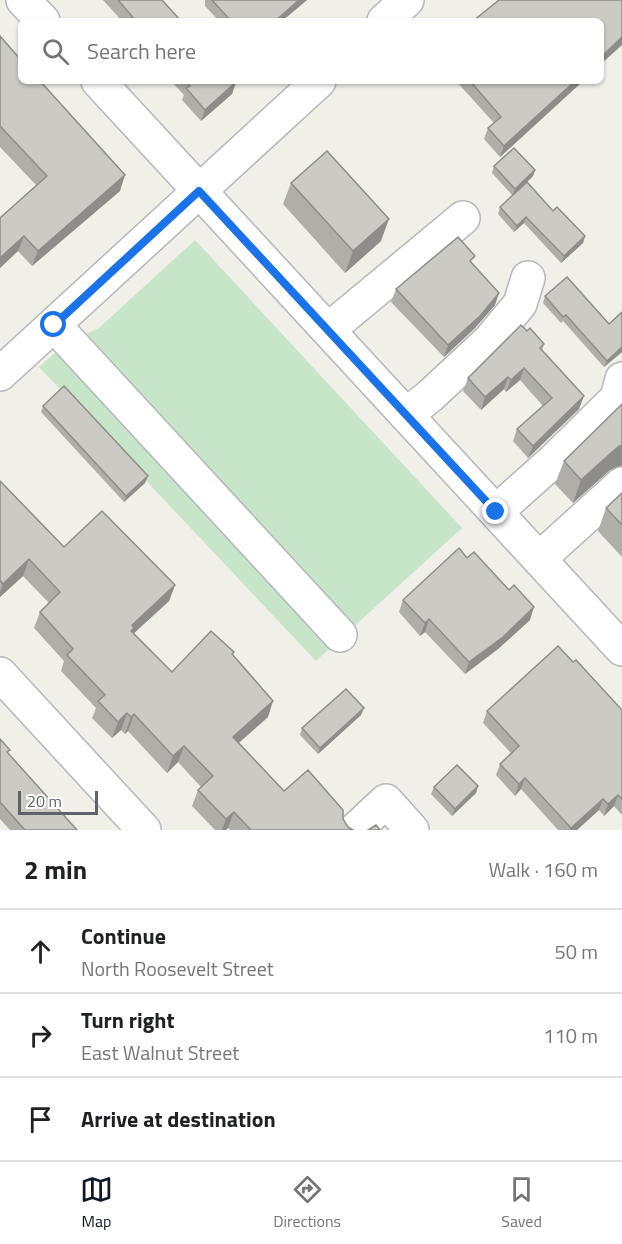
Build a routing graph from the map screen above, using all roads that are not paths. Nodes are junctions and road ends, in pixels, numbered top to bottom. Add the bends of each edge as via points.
1 (23, 0) edge
2 (407, 0) edge
3 (40, 18) edge
4 (387, 18) edge
5 (101, 84) edge
6 (316, 84) edge
7 (199, 191) junction
8 (463, 218) dead end
9 (528, 278) dead end
10 (54, 325) junction
11 (328, 330) junction
12 (0, 374) edge
13 (622, 379) edge
14 (406, 415) junction
15 (622, 484) edge
16 (496, 512) junction
17 (539, 559) junction
18 (340, 636) dead end
19 (622, 649) edge
20 (0, 674) edge
21 (144, 830) edge
22 (355, 830) edge
23 (412, 830) edge

1 - 3 street
2 - 4 street
5 - 7 street
6 - 7 street
7 - 10 street
7 - 11 street
8 - 11 street
9 - 14 street via 520,304 489,341
10 - 12 street
10 - 18 street
11 - 14 street
13 - 16 street via 616,398
14 - 16 street
15 - 17 street
16 - 17 street
17 - 19 street
20 - 21 street
22 - 23 street via 387,801

